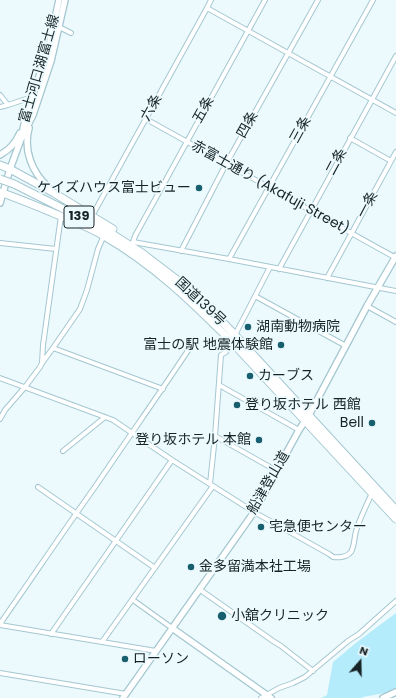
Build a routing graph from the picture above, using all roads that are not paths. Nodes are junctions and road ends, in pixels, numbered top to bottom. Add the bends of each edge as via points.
1 (58, 0) edge
2 (65, 0) edge
3 (211, 0) edge
4 (265, 0) edge
5 (318, 0) edge
6 (373, 0) edge
7 (207, 8) junction
8 (54, 23) junction
9 (59, 27) junction
10 (248, 31) junction
11 (70, 33) dead end
12 (288, 54) junction
13 (396, 56) edge
14 (330, 77) junction
15 (0, 95) edge
16 (35, 98) junction
17 (372, 100) junction
18 (8, 105) junction
19 (0, 107) edge
20 (396, 113) edge
21 (30, 114) junction
22 (146, 119) junction
23 (350, 138) junction
24 (186, 142) junction
25 (396, 152) edge
26 (0, 154) edge
27 (391, 161) junction
28 (226, 164) junction
29 (0, 165) edge
30 (10, 169) junction
31 (0, 179) edge
32 (269, 188) junction
33 (2, 193) edge
34 (54, 193) junction
35 (0, 204) edge
36 (311, 211) junction
37 (61, 216) junction
38 (92, 216) junction
39 (352, 233) junction
40 (104, 236) junction
41 (133, 242) junction
42 (0, 244) edge
43 (56, 249) junction
44 (181, 251) junction
45 (142, 253) junction
46 (396, 257) edge
47 (229, 259) junction
48 (270, 268) junction
49 (280, 269) junction
50 (327, 278) junction
51 (377, 288) junction
52 (396, 291) edge
53 (255, 296) junction
54 (367, 306) junction
55 (396, 322) edge
56 (233, 338) junction
57 (191, 346) dead end
58 (346, 346) junction
59 (53, 348) junction
60 (42, 363) junction
61 (0, 378) edge
62 (219, 384) junction
63 (25, 388) junction
64 (163, 389) junction
65 (106, 417) junction
66 (307, 418) junction
67 (0, 419) edge
68 (299, 430) junction
69 (132, 433) junction
70 (215, 436) junction
71 (63, 451) dead end
72 (172, 460) junction
73 (277, 471) junction
74 (211, 485) junction
75 (38, 487) dead end
76 (372, 492) junction
77 (396, 510) edge
78 (254, 512) junction
79 (76, 513) junction
80 (396, 519) edge
81 (116, 541) junction
82 (154, 568) junction
83 (200, 589) junction
84 (133, 600) junction
85 (396, 601) edge
86 (0, 625) edge
87 (172, 628) junction
88 (51, 634) junction
89 (102, 642) junction
90 (156, 651) junction
91 (313, 671) junction
92 (0, 673) edge
93 (396, 692) edge
94 (124, 696) edge
95 (266, 697) edge
96 (383, 698) edge

1 - 8 street, 富士河口湖富士線
2 - 9 street, 富士河口湖富士線
3 - 7 street, 六条
4 - 10 street, 五条
5 - 12 street, 四条
6 - 14 street, 三条
7 - 10 street
7 - 22 street, 六条
8 - 9 street
8 - 16 street, 富士河口湖富士線
9 - 11 street
9 - 16 street, 富士河口湖富士線 via 51,61
10 - 12 street
10 - 24 street, 五条
12 - 14 street
12 - 28 street, 四条
13 - 17 street, 二条
14 - 17 street
14 - 32 street, 三条
15 - 18 street
16 - 18 street
16 - 21 street, 富士河口湖富士線
17 - 20 street
17 - 23 street, 二条
18 - 19 street
21 - 26 street via 17,139 9,149
21 - 30 street, 富士河口湖富士線
21 - 34 street via 26,140 28,154 40,180
22 - 24 street, 赤富士通り (Akafuji Street)
22 - 38 street, 六条
23 - 27 street
23 - 36 street, 二条
24 - 28 street, 赤富士通り (Akafuji Street)
24 - 41 street, 五条
25 - 27 street, 一条
27 - 39 street, 一条
28 - 32 street, 赤富士通り (Akafuji Street)
28 - 44 street, 四条
29 - 30 highway
30 - 33 street, 富士河口湖富士線
30 - 34 highway
31 - 45 highway, 国道139号 / 139, bridge via 109,232
32 - 36 street, 赤富士通り (Akafuji Street)
32 - 47 street, 三条
33 - 35 street, 富士河口湖富士線
33 - 37 highway, 国道139号 / 139
34 - 38 highway
36 - 39 street, 赤富士通り (Akafuji Street)
36 - 49 street, 二条
37 - 40 highway, 国道139号 / 139
37 - 43 street
38 - 41 highway
39 - 46 street, 赤富士通り (Akafuji Street)
39 - 50 street, 一条
40 - 56 highway, 国道139号 / 139 via 128,250 173,285
40 - 59 street via 80,309
41 - 44 street
41 - 45 highway
42 - 43 street
43 - 60 street
44 - 47 street
45 - 56 highway, 国道139号 / 139 via 207,306
46 - 51 street, 船津登山道
47 - 48 street
48 - 49 street
48 - 53 street
49 - 50 street
50 - 51 street
51 - 52 street
51 - 54 street, 船津登山道
53 - 56 street
53 - 58 street
54 - 55 street
54 - 58 street, 船津登山道
56 - 62 street via 226,352 221,355
56 - 66 highway, 国道139号 / 139
57 - 64 street
58 - 66 street, 船津登山道
59 - 60 street
59 - 64 street
60 - 63 street
61 - 63 street
62 - 68 street
62 - 70 street
63 - 65 street
63 - 67 street
64 - 69 street
65 - 69 street
65 - 71 street
66 - 68 street, 船津登山道
66 - 76 highway, 国道139号 / 139
66 - 77 highway, 国道139号 / 139
68 - 73 street, 船津登山道
69 - 72 street
69 - 79 street
70 - 73 street
70 - 74 street
72 - 74 street
72 - 81 street
73 - 78 street, 船津登山道
74 - 78 street
74 - 82 street
75 - 79 street
76 - 78 street via 356,528 351,552 343,557 333,558
76 - 80 highway, 国道139号 / 139
78 - 83 street, 船津登山道
79 - 81 street
79 - 86 street
81 - 82 street
81 - 88 street
82 - 84 street
83 - 87 street, 船津登山道
83 - 91 street
84 - 87 street
84 - 89 street
85 - 91 street
86 - 88 street
87 - 90 street, 船津登山道
87 - 95 street
88 - 89 street
89 - 90 street
90 - 94 street, 船津登山道
91 - 95 street
92 - 94 street
93 - 96 street

